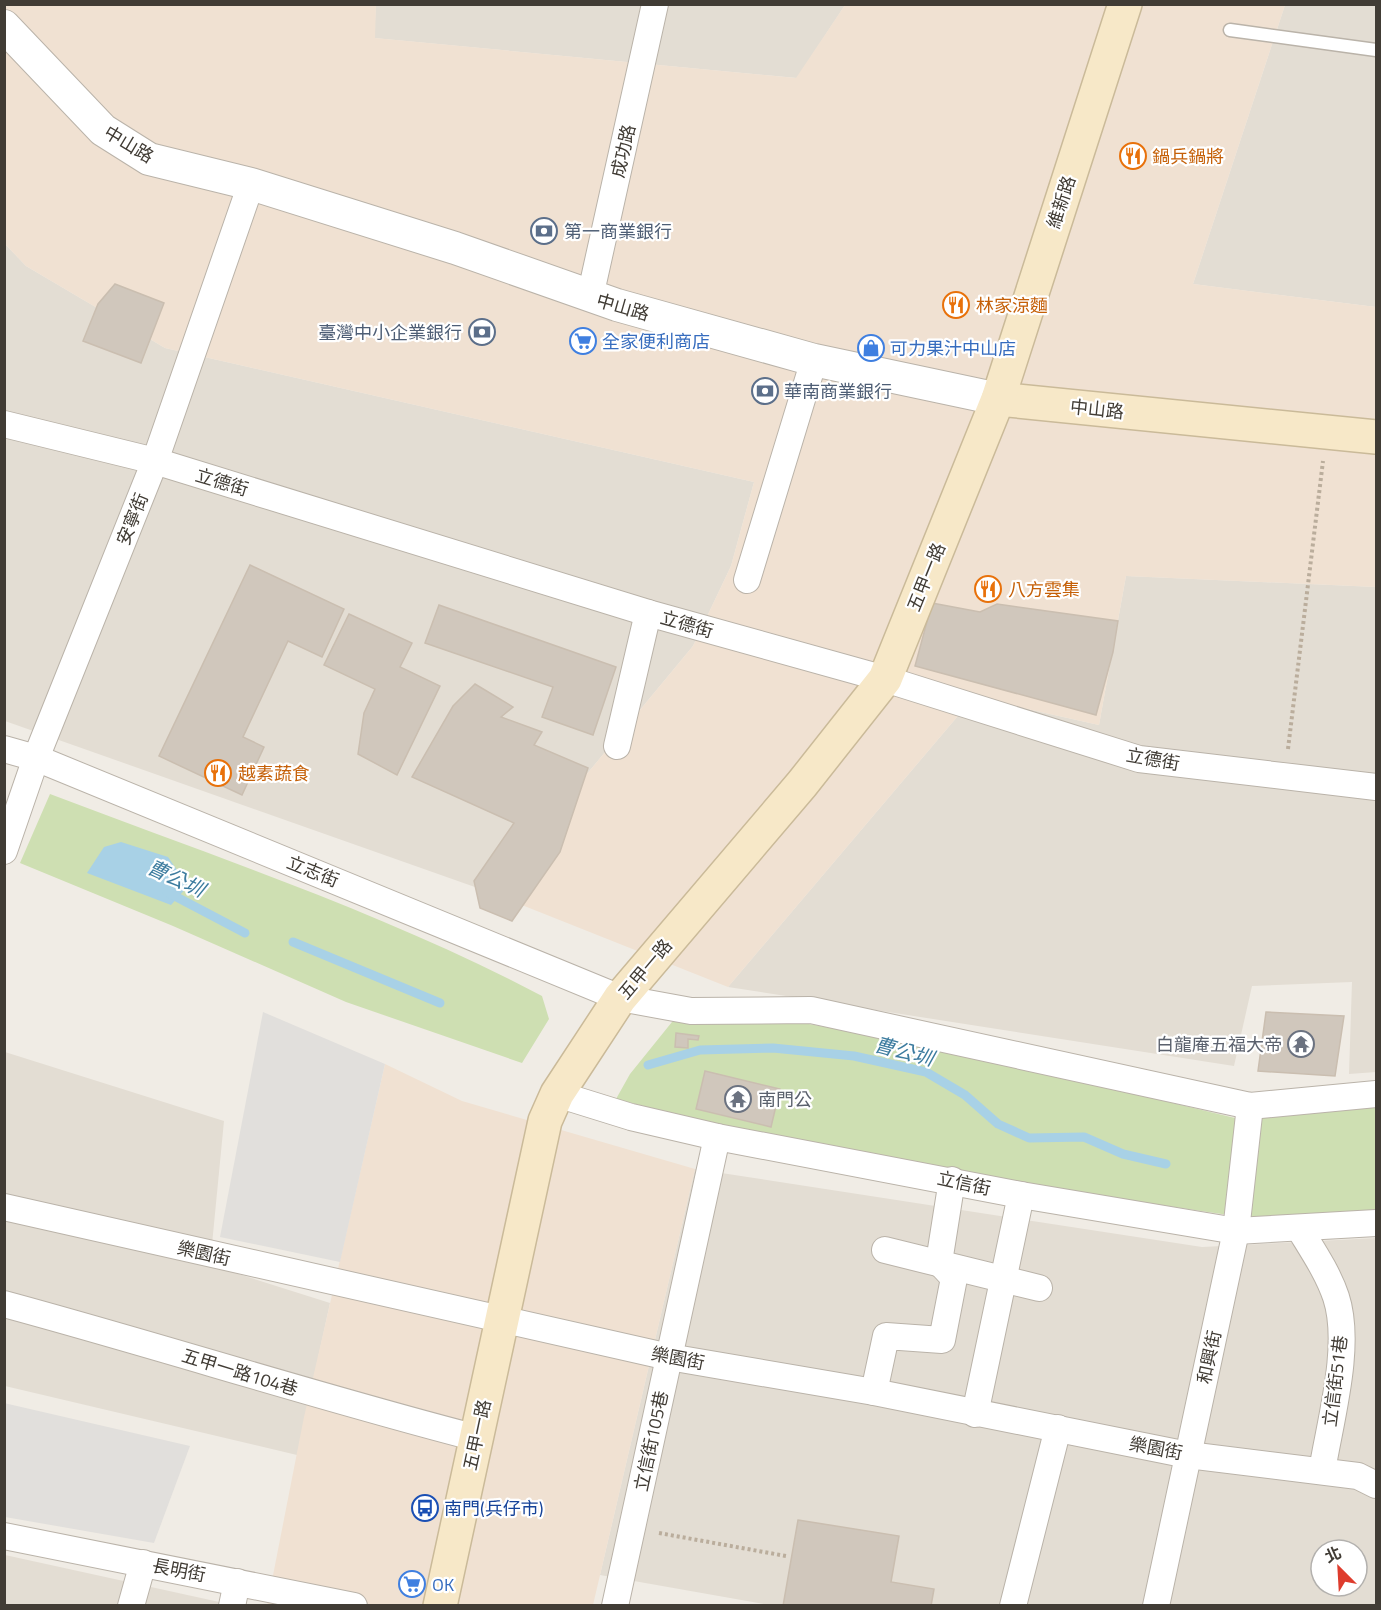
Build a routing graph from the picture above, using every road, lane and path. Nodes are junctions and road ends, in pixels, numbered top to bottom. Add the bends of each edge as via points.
1 (656, 4) edge
2 (1125, 4) edge
3 (4, 26) edge
4 (1230, 30) dead end
5 (1377, 50) edge
6 (250, 184) junction
7 (590, 297) junction
8 (814, 360) junction
9 (998, 399) junction
10 (4, 424) edge
11 (1326, 432) junction
12 (1377, 437) edge
13 (155, 461) junction
14 (747, 580) dead end
15 (648, 613) junction
16 (885, 679) junction
17 (617, 746) dead end
18 (4, 748) edge
19 (36, 758) junction
20 (1284, 776) junction
21 (1377, 787) edge
22 (4, 851) edge
23 (620, 998) junction
24 (558, 1094) junction
25 (1377, 1094) edge
26 (1250, 1106) junction
27 (717, 1137) junction
28 (952, 1180) junction
29 (1021, 1195) junction
30 (4, 1208) edge
31 (1377, 1223) edge
32 (1299, 1228) junction
33 (1236, 1231) junction
34 (885, 1250) dead end
35 (939, 1262) junction
36 (1003, 1280) junction
37 (1039, 1288) dead end
38 (4, 1304) edge
39 (501, 1320) junction
40 (669, 1357) junction
41 (874, 1392) junction
42 (975, 1414) junction
43 (1058, 1428) junction
44 (477, 1438) junction
45 (1188, 1455) junction
46 (1322, 1471) junction
47 (1367, 1480) edge
48 (632, 1528) junction
49 (4, 1536) edge
50 (786, 1556) dead end
51 (142, 1563) junction
52 (235, 1594) edge
53 (131, 1605) edge
54 (354, 1605) edge
55 (440, 1605) edge
56 (615, 1605) edge
57 (1013, 1605) edge
58 (1156, 1605) edge

1 - 7 street, 成功路
2 - 9 main road, 維新路
3 - 6 street, 中山路 via 112,136 149,159
4 - 5 lane
6 - 7 street, 中山路 via 455,248
6 - 13 street, 安寧街
7 - 8 street, 中山路
8 - 9 street, 中山路
8 - 14 street
9 - 11 main road, 中山路
9 - 16 main road, 五甲一路
10 - 13 street, 立德街
11 - 12 main road, 中山路
11 - 20 path
13 - 15 street, 立德街
13 - 19 street, 安寧街
15 - 16 street, 立德街
15 - 17 street
16 - 20 street, 立德街 via 1139,759
16 - 23 main road, 五甲一路
18 - 19 street, 立志街
19 - 22 street, 安寧街
19 - 23 street, 立志街
20 - 21 street, 立德街
23 - 24 main road, 五甲一路
23 - 26 street via 691,1011 811,1010
24 - 27 street, 立信街 via 631,1117
24 - 39 main road, 五甲一路 via 545,1121
25 - 26 street
26 - 33 street, 和興街
27 - 28 street, 立信街
27 - 40 street, 立信街105巷
28 - 29 street, 立信街
28 - 35 street
29 - 33 street, 立信街
29 - 36 street
30 - 39 street, 樂園街
31 - 32 street, 立信街
32 - 33 street, 立信街
32 - 46 street, 立信街51巷 via 1327,1274 1342,1326
33 - 45 street, 和興街
34 - 35 street
35 - 36 street
35 - 41 street via 954,1278 942,1340 886,1336
36 - 37 street
36 - 42 street
38 - 44 street, 五甲一路104巷 via 352,1406
39 - 40 street, 樂園街
39 - 44 main road, 五甲一路
40 - 41 street, 樂園街
40 - 48 street, 立信街105巷
41 - 42 street, 樂園街
42 - 43 street, 樂園街
43 - 45 street, 樂園街
43 - 57 street
44 - 55 main road, 五甲一路
45 - 46 street, 樂園街
45 - 58 street, 和興街
46 - 47 street, 樂園街
48 - 50 path
48 - 56 street, 立信街105巷
49 - 51 street, 長明街
51 - 52 street, 長明街
51 - 53 street
52 - 54 street, 長明街

